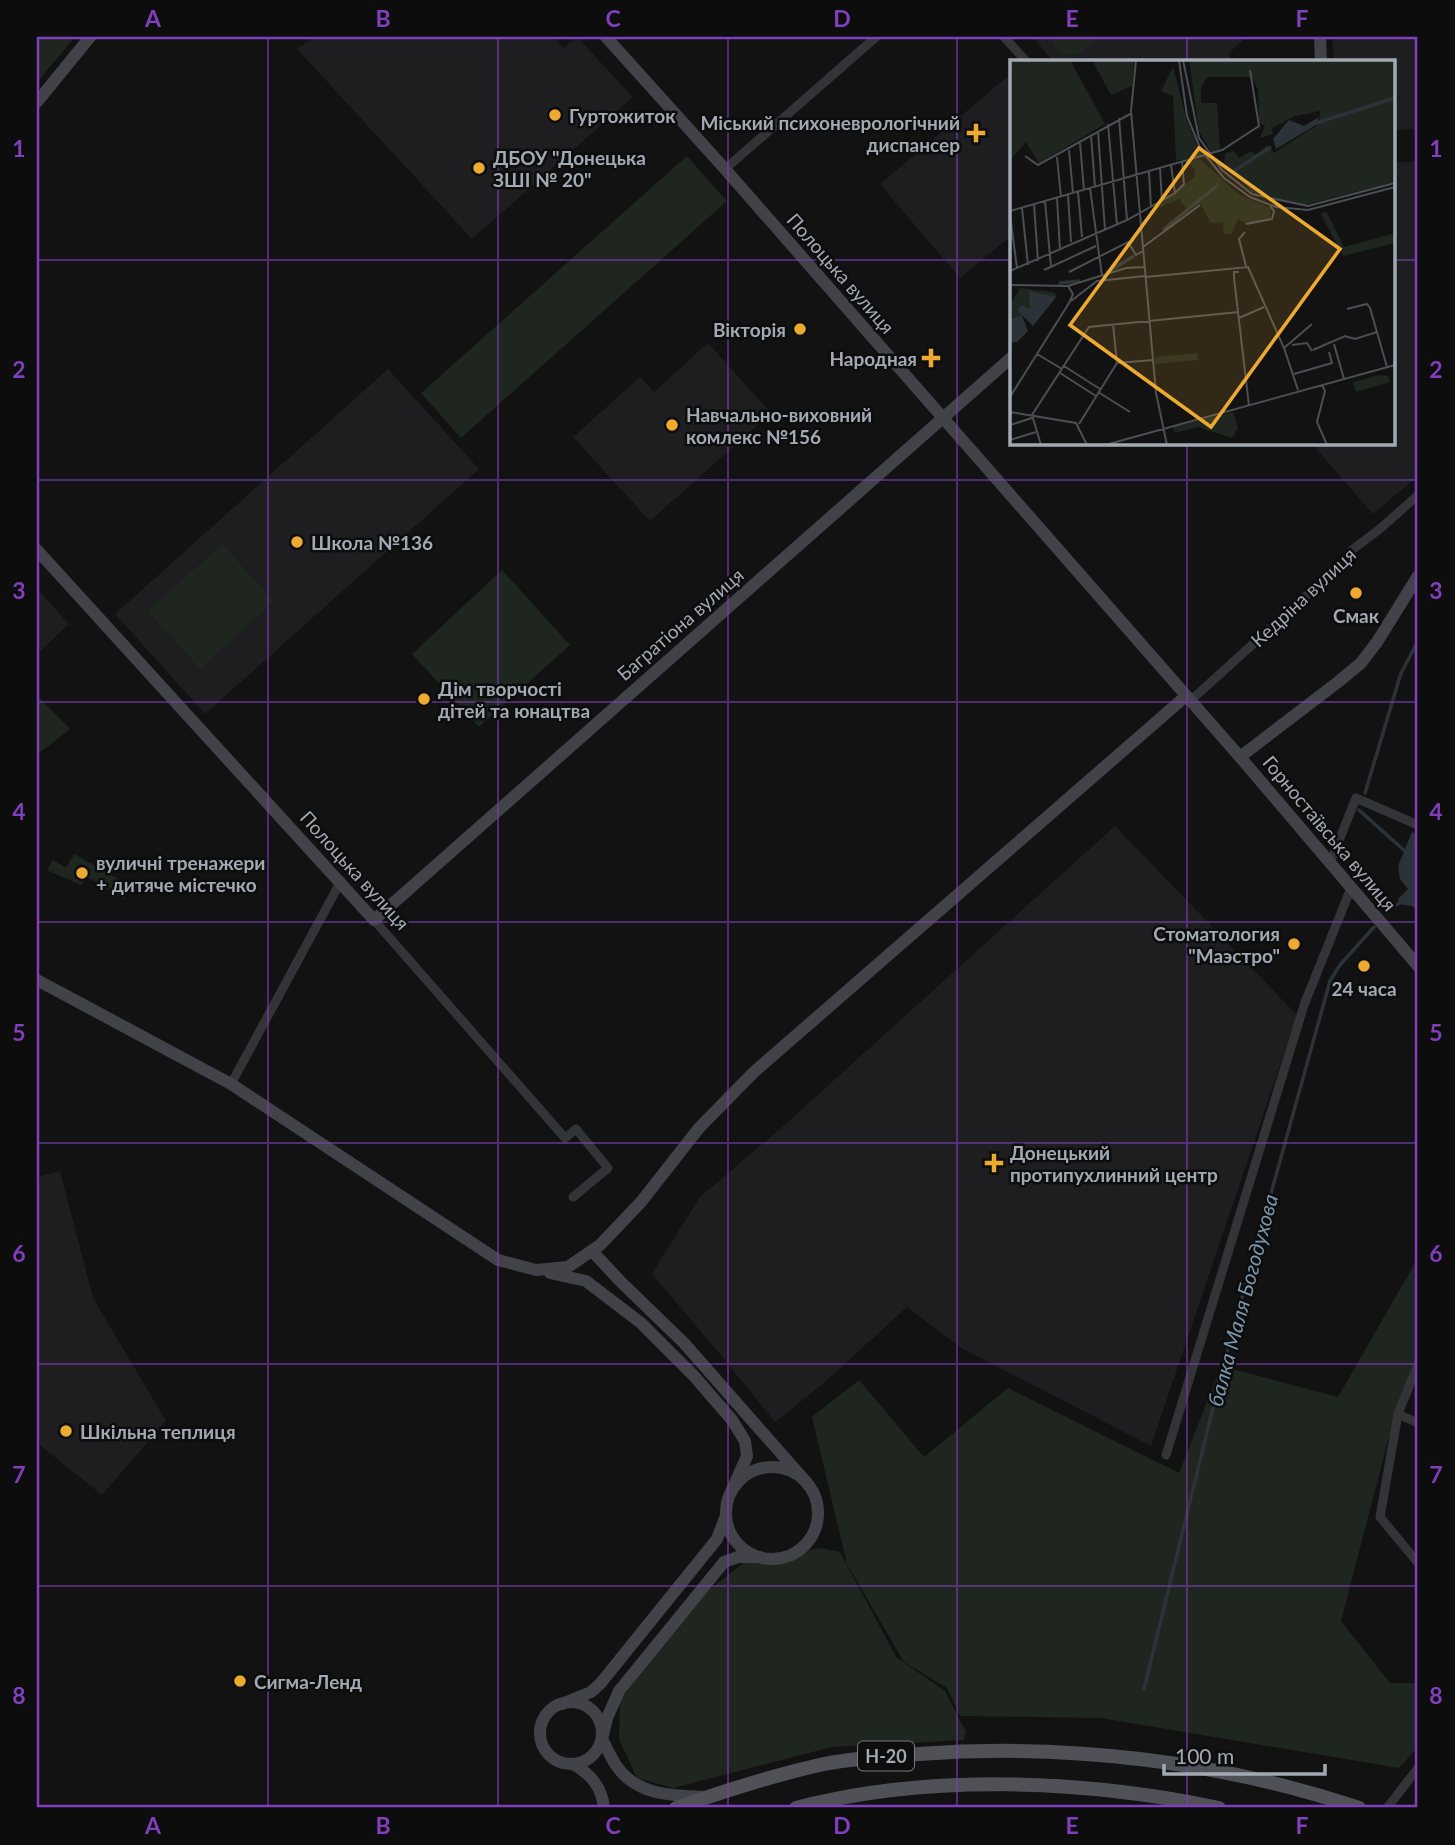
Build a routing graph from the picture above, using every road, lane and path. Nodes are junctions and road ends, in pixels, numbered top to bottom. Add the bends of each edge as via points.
1 (90, 37) edge
2 (606, 37) edge
3 (876, 37) edge
4 (1004, 37) edge
5 (1320, 37) edge
6 (1025, 60) edge
7 (1321, 60) edge
8 (37, 102) edge
9 (725, 169) junction
10 (1010, 359) edge
11 (943, 418) junction
12 (1418, 495) edge
13 (37, 550) edge
14 (1418, 576) edge
15 (1188, 698) junction
16 (1240, 757) junction
17 (1418, 825) edge
18 (1330, 863) junction
19 (341, 881) junction
20 (1351, 888) junction
21 (374, 920) junction
22 (1418, 967) edge
23 (37, 980) edge
24 (231, 1084) junction
25 (572, 1197) dead end
26 (592, 1251) junction
27 (536, 1270) junction
28 (1418, 1364) edge
29 (1398, 1414) junction
30 (1418, 1423) edge
31 (1166, 1455) dead end
32 (807, 1483) junction
33 (730, 1492) junction
34 (726, 1514) junction
35 (760, 1557) junction
36 (1418, 1563) edge
37 (562, 1703) junction
38 (602, 1739) junction
39 (573, 1764) junction
40 (1418, 1768) edge
41 (708, 1797) junction
42 (604, 1808) edge
43 (676, 1808) edge
44 (796, 1808) edge
45 (1219, 1808) edge
46 (1359, 1808) edge
47 (1387, 1808) edge

1 - 8 street
2 - 9 street, Полоцька вулиця
3 - 9 street
4 - 6 street
5 - 7 street
9 - 11 street, Полоцька вулиця
10 - 11 street, Багратіона вулиця
11 - 15 street, Полоцька вулиця
11 - 21 street, Багратіона вулиця
12 - 15 street, Кедріна вулиця
13 - 19 street, Полоцька вулиця
14 - 16 street via 1361,663
15 - 16 street, Полоцька вулиця
15 - 26 street via 754,1072
16 - 18 street, Горностаївська вулиця
17 - 18 street via 1356,799
18 - 20 street, Горностаївська вулиця
19 - 21 street, Полоцька вулиця
19 - 24 street
20 - 22 street, Горностаївська вулиця
20 - 31 street via 1304,1005
21 - 25 street, Полоцька вулиця via 565,1138 576,1129 608,1168
23 - 24 street
24 - 27 street via 498,1260
26 - 27 street via 569,1267
26 - 32 street via 684,1343
27 - 33 street via 586,1281 641,1323 694,1376 745,1441 747,1456
28 - 29 street
29 - 30 street
29 - 36 street via 1380,1517
32 - 33 street via 795,1473 765,1467 739,1480
32 - 35 street via 818,1512 808,1541 781,1558
33 - 34 street
34 - 35 street via 731,1535
34 - 37 street via 717,1539 600,1684
35 - 38 street via 724,1562 619,1691
37 - 38 street via 584,1704 593,1710
37 - 39 street via 547,1714 540,1733 554,1759
38 - 39 street via 592,1756
38 - 41 street via 618,1768 646,1790
39 - 42 street via 597,1783
40 - 47 street
41 - 43 main road, Н-20
41 - 46 main road, Н-20 via 824,1764 882,1756 1007,1750 1068,1752 1205,1769
44 - 45 main road, Н-20 via 871,1792 1004,1785 1068,1786

